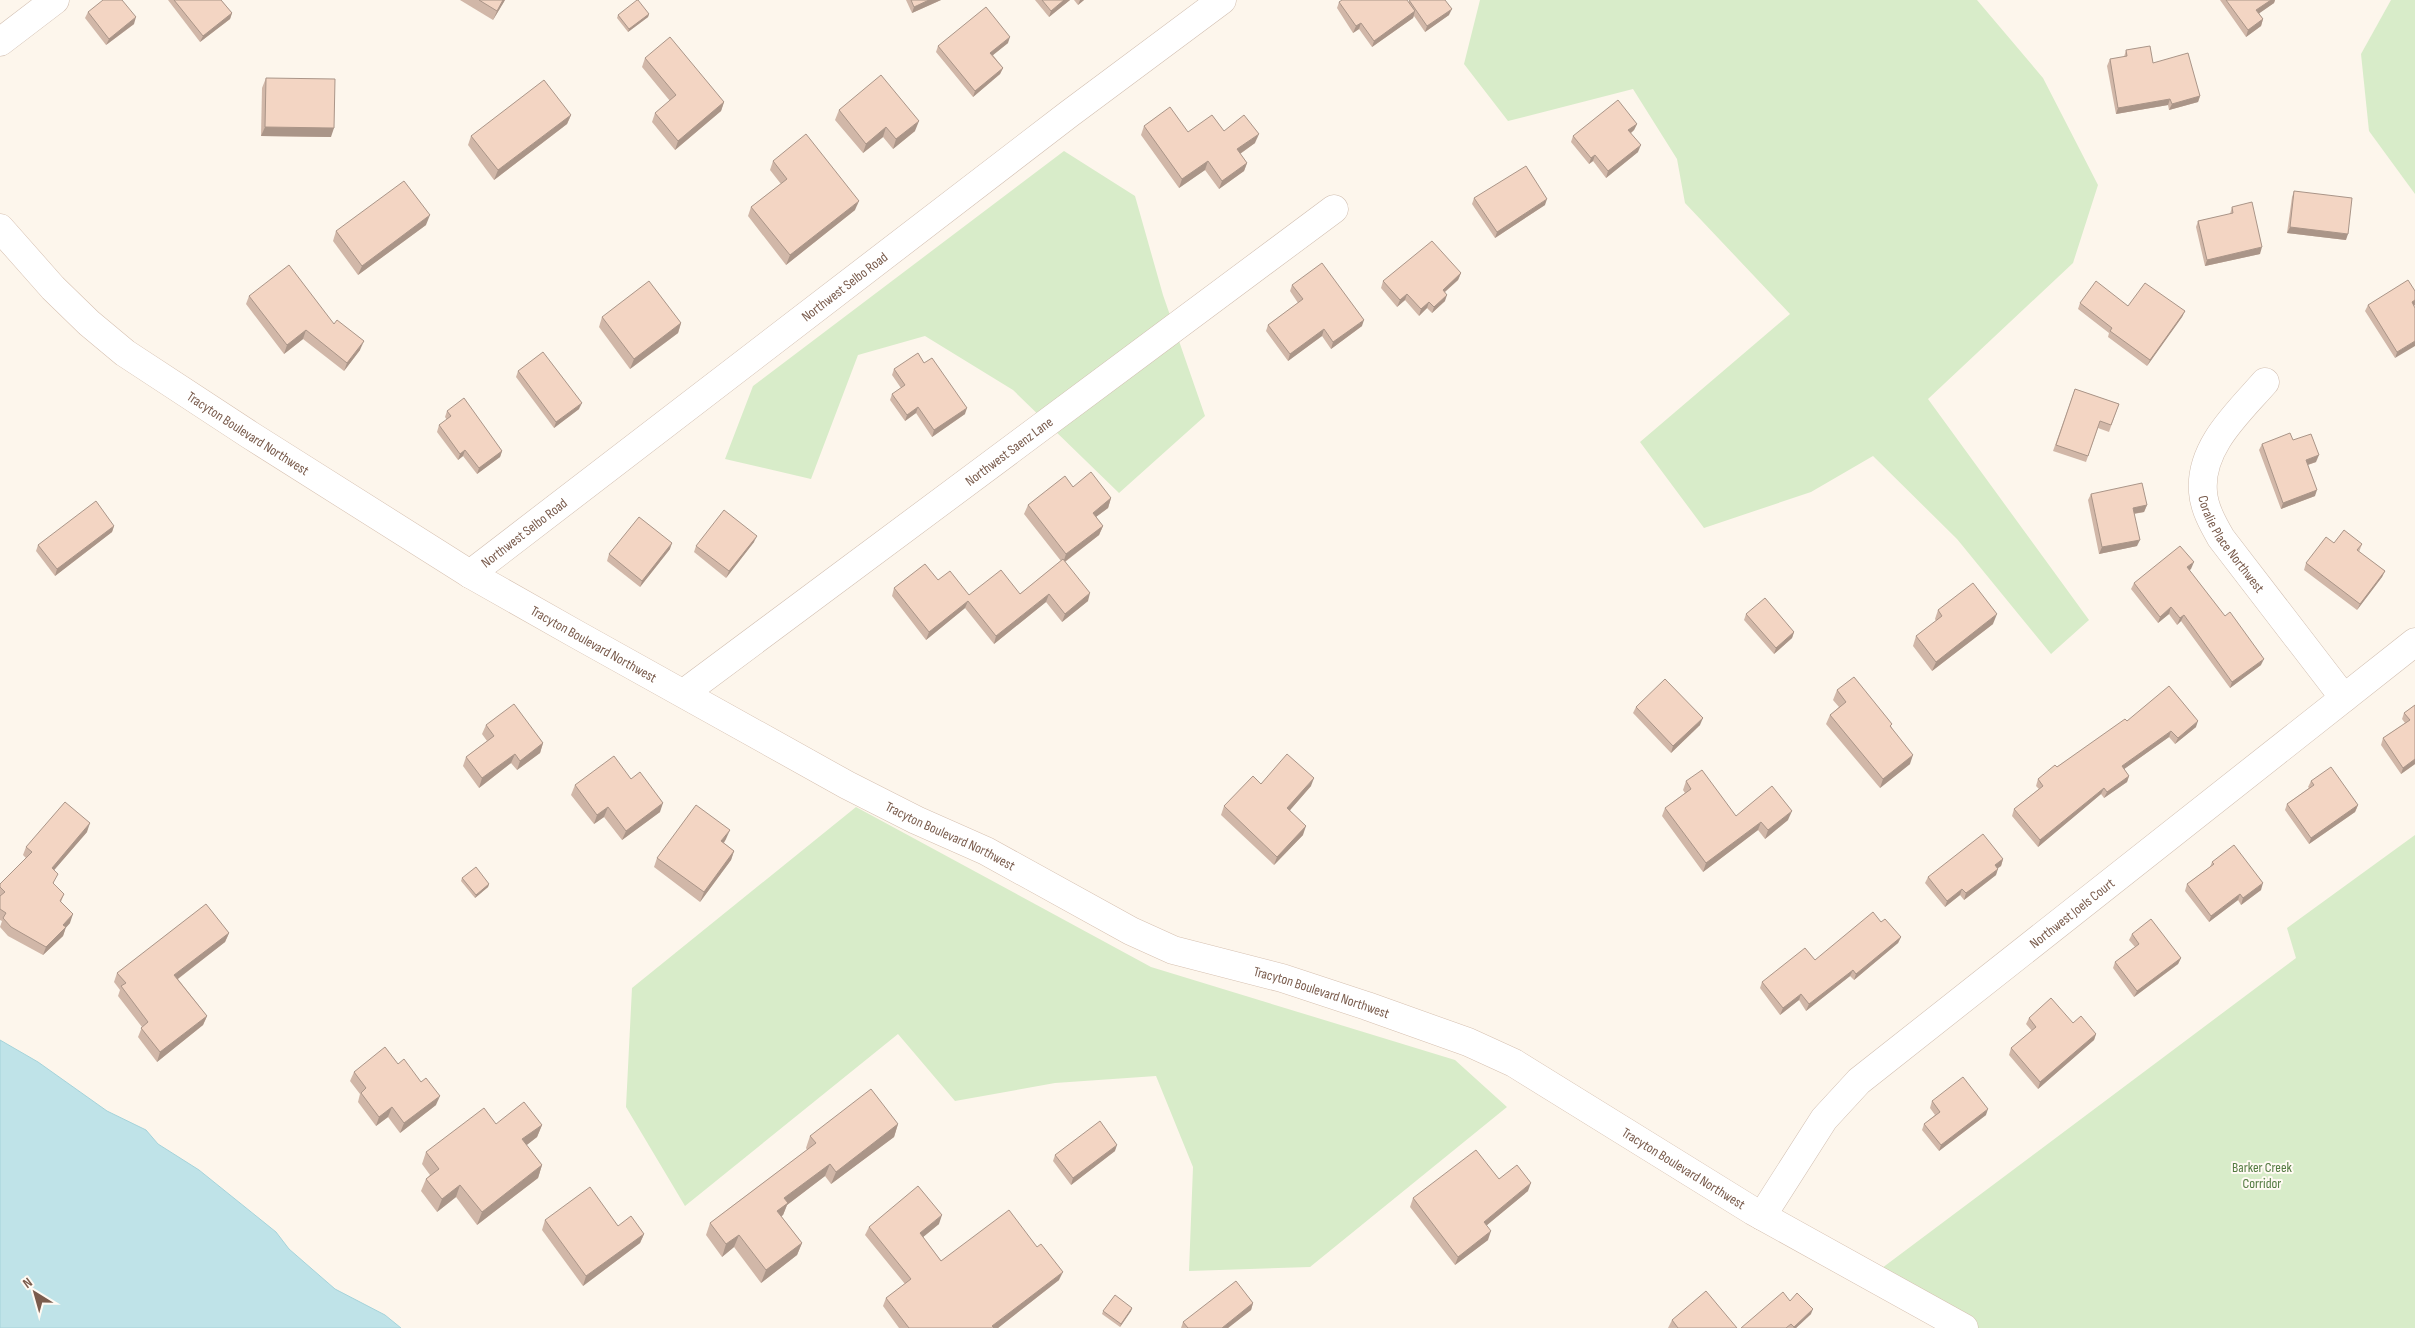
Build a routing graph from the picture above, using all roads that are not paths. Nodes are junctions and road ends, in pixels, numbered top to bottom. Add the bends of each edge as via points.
1 (55, 0) edge
2 (1222, 0) edge
3 (0, 42) edge
4 (1334, 209) dead end
5 (0, 228) edge
6 (2265, 382) dead end
7 (470, 574) junction
8 (2415, 642) edge
9 (684, 693) junction
10 (2344, 698) junction
11 (1762, 1216) junction
12 (1964, 1328) edge

1 - 3 street
2 - 7 street, Northwest Selbo Road
4 - 9 street, Northwest Saenz Lane
5 - 7 street, Tracyton Boulevard Northwest via 89,324 125,353
6 - 10 street, Coralie Place Northwest via 2226,426 2206,460 2202,492 2221,538
7 - 9 street, Tracyton Boulevard Northwest
8 - 10 street, Northwest Joels Court
9 - 11 street, Tracyton Boulevard Northwest via 847,785 986,852 1173,950 1282,978 1468,1042 1514,1063
10 - 11 street, Northwest Joels Court via 1859,1081 1824,1119
11 - 12 street, Tracyton Boulevard Northwest

